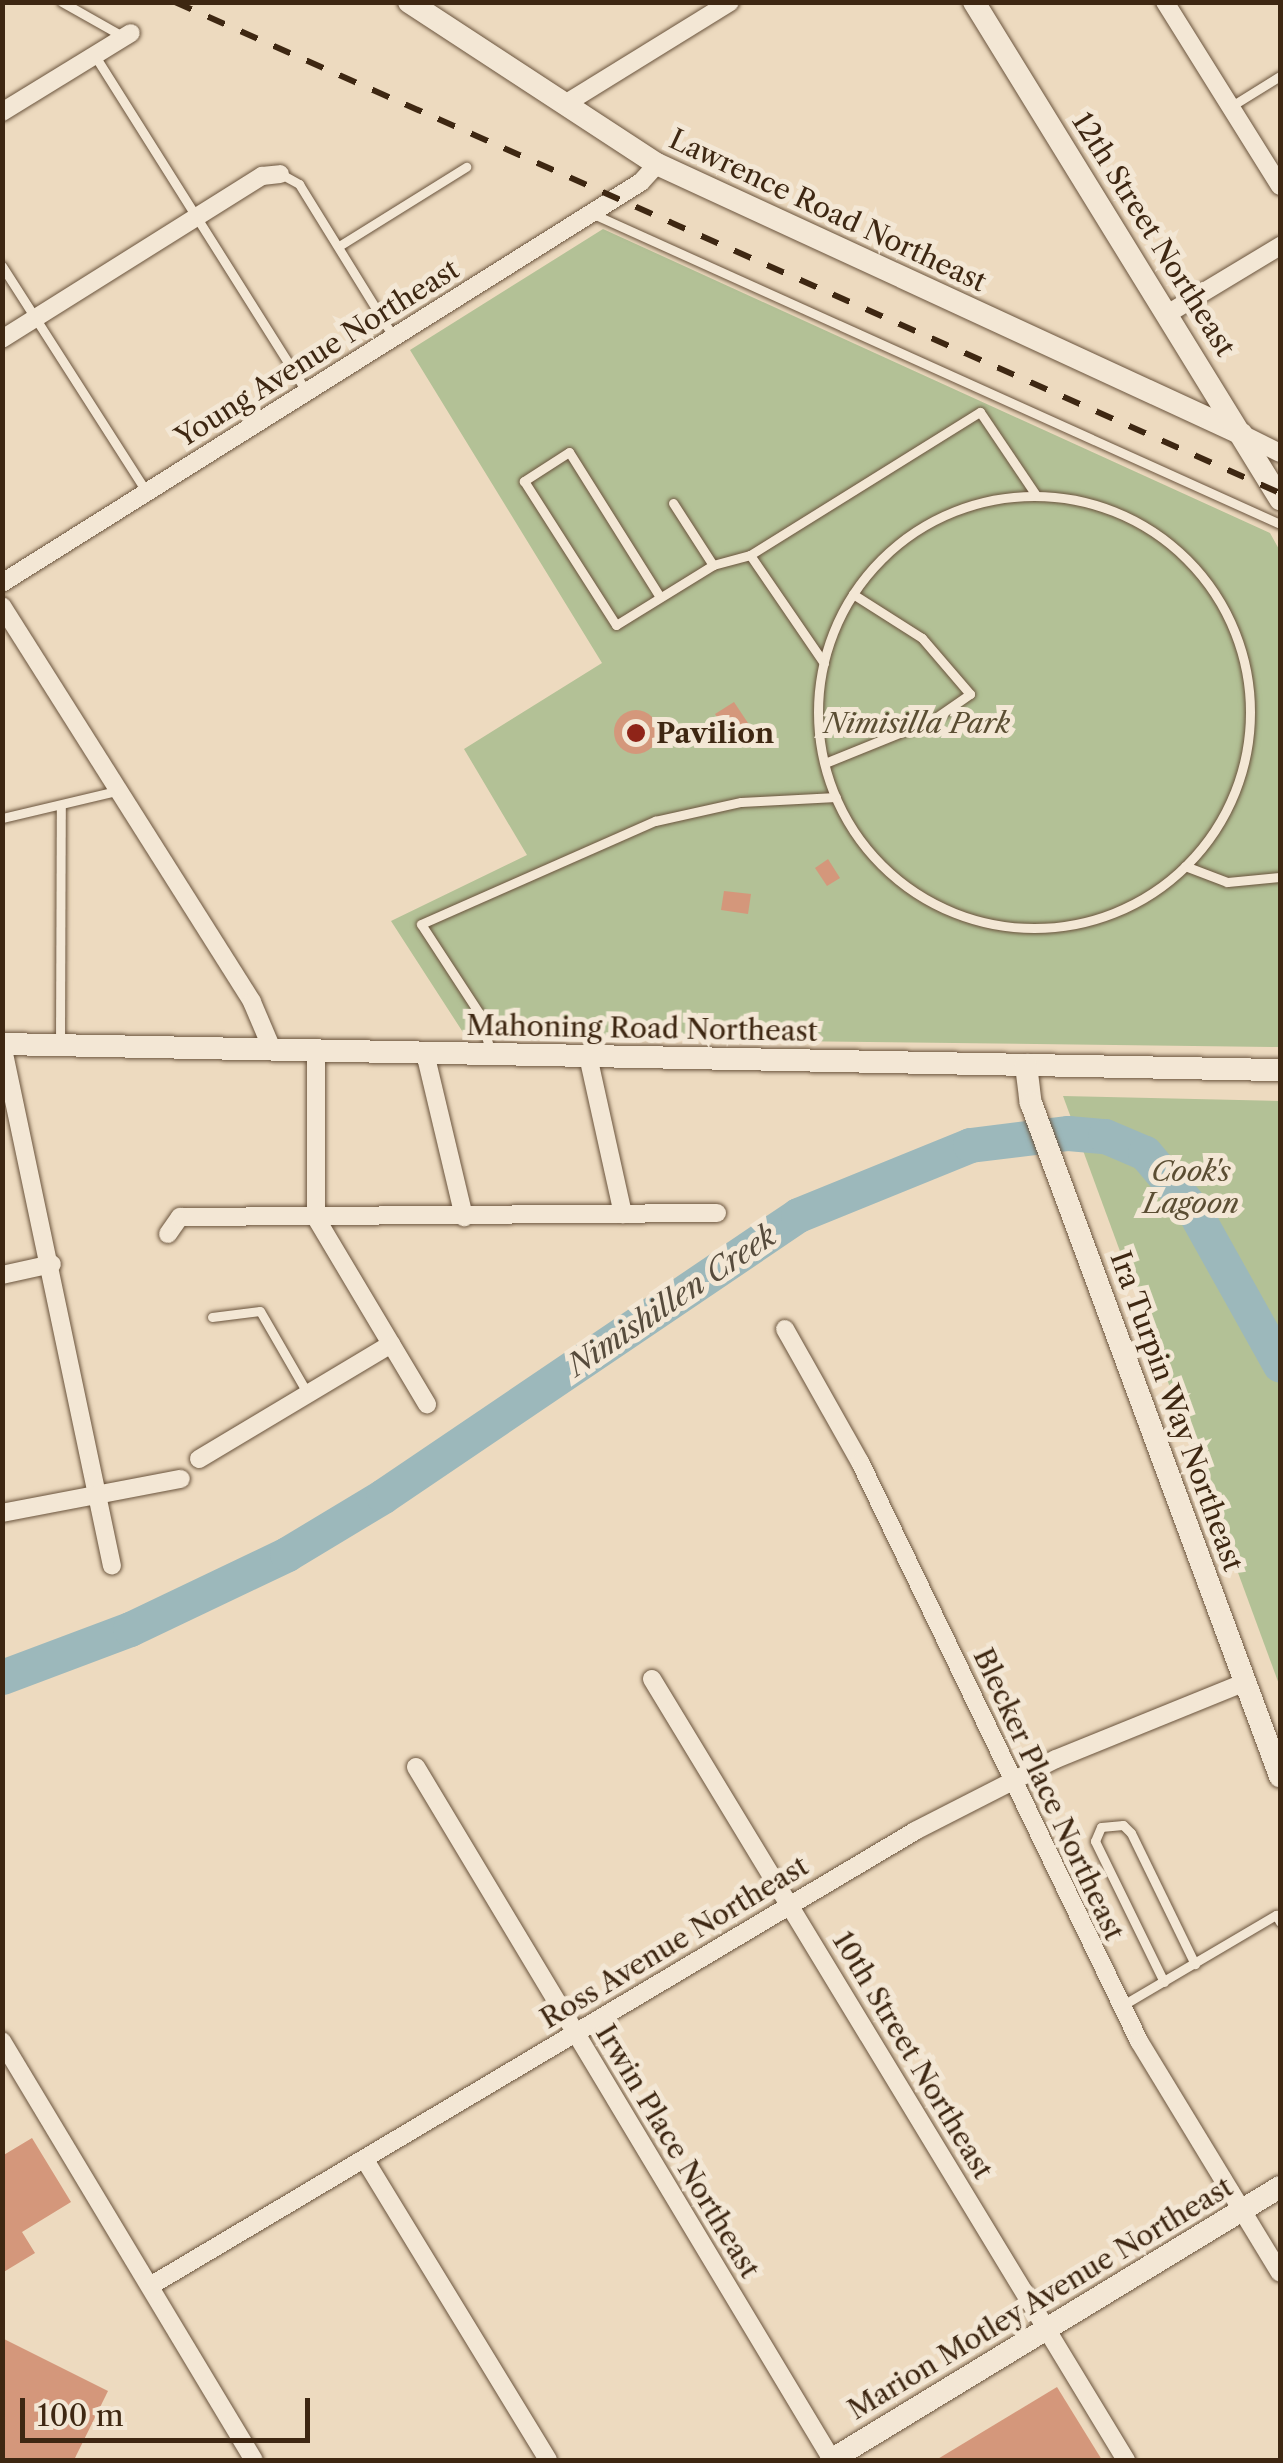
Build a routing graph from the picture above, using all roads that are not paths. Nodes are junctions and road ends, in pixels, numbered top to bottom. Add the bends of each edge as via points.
1 (62, 2) edge
2 (410, 2) edge
3 (730, 2) edge
4 (974, 2) edge
5 (1165, 2) edge
6 (128, 35) joint
7 (94, 56) junction
8 (1280, 76) edge
9 (565, 104) junction
10 (1230, 106) junction
11 (2, 112) edge
12 (657, 164) junction
13 (466, 168) dead end
14 (280, 174) joint
15 (1280, 186) edge
16 (591, 213) junction
17 (198, 218) junction
18 (339, 246) junction
19 (1280, 246) edge
20 (2, 266) edge
21 (1169, 312) junction
22 (37, 317) junction
23 (394, 338) junction
24 (2, 339) edge
25 (308, 392) junction
26 (984, 396) junction
27 (980, 412) junction
28 (1242, 434) junction
29 (1280, 452) edge
30 (147, 493) junction
31 (1036, 495) junction
32 (1280, 499) edge
33 (673, 504) dead end
34 (1280, 524) edge
35 (750, 555) junction
36 (713, 566) junction
37 (2, 583) edge
38 (853, 594) junction
39 (660, 598) junction
40 (2, 606) edge
41 (824, 663) junction
42 (825, 763) junction
43 (120, 790) junction
44 (836, 797) junction
45 (61, 807) junction
46 (2, 818) edge
47 (1185, 866) junction
48 (1280, 877) edge
49 (2, 1044) edge
50 (60, 1045) junction
51 (272, 1049) junction
52 (316, 1050) junction
53 (425, 1053) junction
54 (492, 1055) junction
55 (588, 1056) junction
56 (1026, 1065) junction
57 (1280, 1070) edge
58 (717, 1213) dead end
59 (623, 1214) junction
60 (464, 1216) junction
61 (316, 1218) junction
62 (168, 1234) dead end
63 (52, 1264) junction
64 (2, 1275) edge
65 (212, 1317) dead end
66 (785, 1329) dead end
67 (391, 1344) junction
68 (308, 1394) junction
69 (427, 1404) dead end
70 (199, 1459) dead end
71 (181, 1480) dead end
72 (98, 1495) junction
73 (2, 1513) edge
74 (112, 1566) dead end
75 (652, 1679) dead end
76 (1246, 1682) junction
77 (416, 1767) dead end
78 (1280, 1776) edge
79 (1012, 1781) junction
80 (788, 1904) junction
81 (1280, 1922) edge
82 (1194, 1964) junction
83 (1164, 1982) junction
84 (1121, 2007) junction
85 (576, 2035) junction
86 (2, 2041) edge
87 (365, 2160) junction
88 (1280, 2187) edge
89 (1242, 2210) junction
90 (1280, 2273) edge
91 (150, 2286) junction
92 (1047, 2329) junction
93 (254, 2460) edge
94 (548, 2460) edge
95 (832, 2460) edge
96 (1126, 2460) edge

1 - 6 lane
2 - 9 street, Lawrence Road Northeast
3 - 9 street
4 - 21 street, 12th Street Northeast
5 - 10 street
6 - 7 street
7 - 11 street
7 - 17 lane
8 - 10 lane
9 - 12 street, Lawrence Road Northeast
10 - 15 street
12 - 16 street, Young Avenue Northeast
12 - 28 street, Lawrence Road Northeast
13 - 18 lane
14 - 17 street via 262,176
14 - 18 lane via 299,184
16 - 23 street, Young Avenue Northeast
16 - 26 lane
17 - 22 street
17 - 25 lane
18 - 23 lane
19 - 21 street
20 - 22 lane
21 - 28 street, 12th Street Northeast
22 - 24 street
22 - 30 lane
23 - 25 street, Young Avenue Northeast
25 - 30 street, Young Avenue Northeast
26 - 27 lane
26 - 34 lane
27 - 31 lane
27 - 35 lane
28 - 29 street
28 - 32 street, 12th Street Northeast
30 - 37 street, Young Avenue Northeast
31 - 38 lane via 976,504 935,520 882,558
31 - 47 lane via 1108,510 1159,536 1201,575 1235,634 1250,701 1242,769 1226,812
33 - 36 lane
35 - 36 lane
35 - 41 lane
36 - 39 lane
38 - 41 lane
38 - 42 lane via 922,638 970,694 934,719
39 - 39 lane via 616,625 524,481 569,452
40 - 43 street
41 - 42 lane via 819,714
42 - 44 lane
43 - 45 lane
43 - 51 street via 252,1002
44 - 47 lane via 863,842 903,882 952,911 997,925 1042,928 1098,918 1150,894
44 - 54 lane via 741,802 668,817 420,924 479,1013
45 - 46 lane
45 - 50 lane
47 - 48 lane via 1226,882
49 - 50 street, Mahoning Road Northeast
49 - 63 street
50 - 51 street, Mahoning Road Northeast
51 - 52 street, Mahoning Road Northeast
52 - 53 street, Mahoning Road Northeast
52 - 61 street
53 - 54 street, Mahoning Road Northeast
53 - 60 street
54 - 55 street, Mahoning Road Northeast
55 - 56 street, Mahoning Road Northeast
55 - 59 street
56 - 57 street, Mahoning Road Northeast
56 - 76 street, Ira Turpin Way Northeast via 1031,1104
58 - 59 street
59 - 60 street
60 - 61 street
61 - 62 street via 180,1217
61 - 67 street
63 - 64 street
63 - 72 street
65 - 68 lane via 260,1310
66 - 79 street, Blecker Place Northeast via 860,1462
67 - 68 street
67 - 69 street
68 - 70 street
71 - 72 street
72 - 73 street
72 - 74 street
75 - 80 street, 10th Street Northeast
76 - 78 street, Ira Turpin Way Northeast
76 - 79 street, Ross Avenue Northeast
77 - 85 street, Irwin Place Northeast
79 - 80 street, Ross Avenue Northeast
79 - 84 street, Blecker Place Northeast
80 - 85 street, Ross Avenue Northeast
80 - 92 street, 10th Street Northeast
81 - 82 lane via 1276,1915
82 - 83 lane
82 - 83 lane via 1130,1834 1122,1825 1102,1826 1094,1841
83 - 84 lane
84 - 89 street, Blecker Place Northeast
85 - 87 street, Ross Avenue Northeast
85 - 95 street, Irwin Place Northeast
86 - 91 street
87 - 91 street, Ross Avenue Northeast
87 - 94 street
88 - 89 street, Marion Motley Avenue Northeast
89 - 90 street, Blecker Place Northeast
89 - 92 street, Marion Motley Avenue Northeast
91 - 93 street
92 - 95 street, Marion Motley Avenue Northeast
92 - 96 street, 10th Street Northeast

